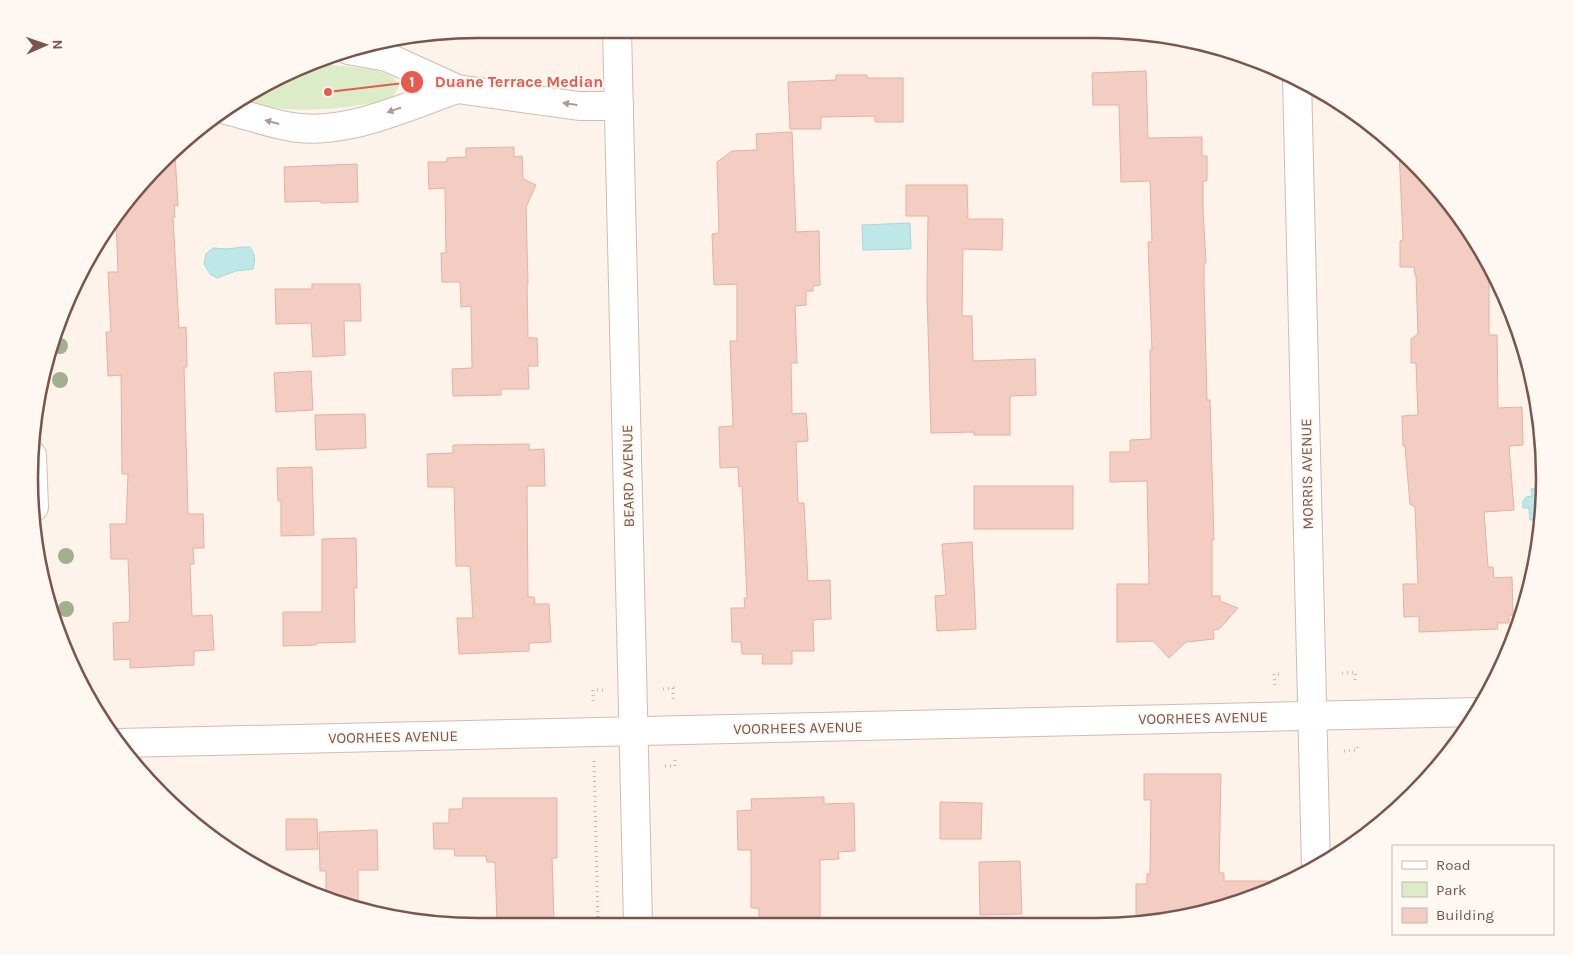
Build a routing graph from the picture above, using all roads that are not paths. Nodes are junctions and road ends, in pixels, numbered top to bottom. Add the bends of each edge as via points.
1 (617, 38) edge
2 (362, 53) edge
3 (1297, 86) edge
4 (457, 89) junction
5 (619, 106) junction
6 (233, 112) edge
7 (1469, 712) edge
8 (1312, 716) junction
9 (634, 732) junction
10 (126, 743) edge
11 (1316, 859) edge
12 (638, 918) edge

1 - 5 street, BEARD AVENUE
2 - 4 street via 387,57
3 - 8 street, MORRIS AVENUE
5 -> 4 street via 579,106
4 -> 6 street via 355,124 318,128 287,127
5 - 9 street, BEARD AVENUE
7 - 8 street, VOORHEES AVENUE
8 - 9 street, VOORHEES AVENUE
8 - 11 street, MORRIS AVENUE
9 - 10 street, VOORHEES AVENUE
9 - 12 street, BEARD AVENUE

